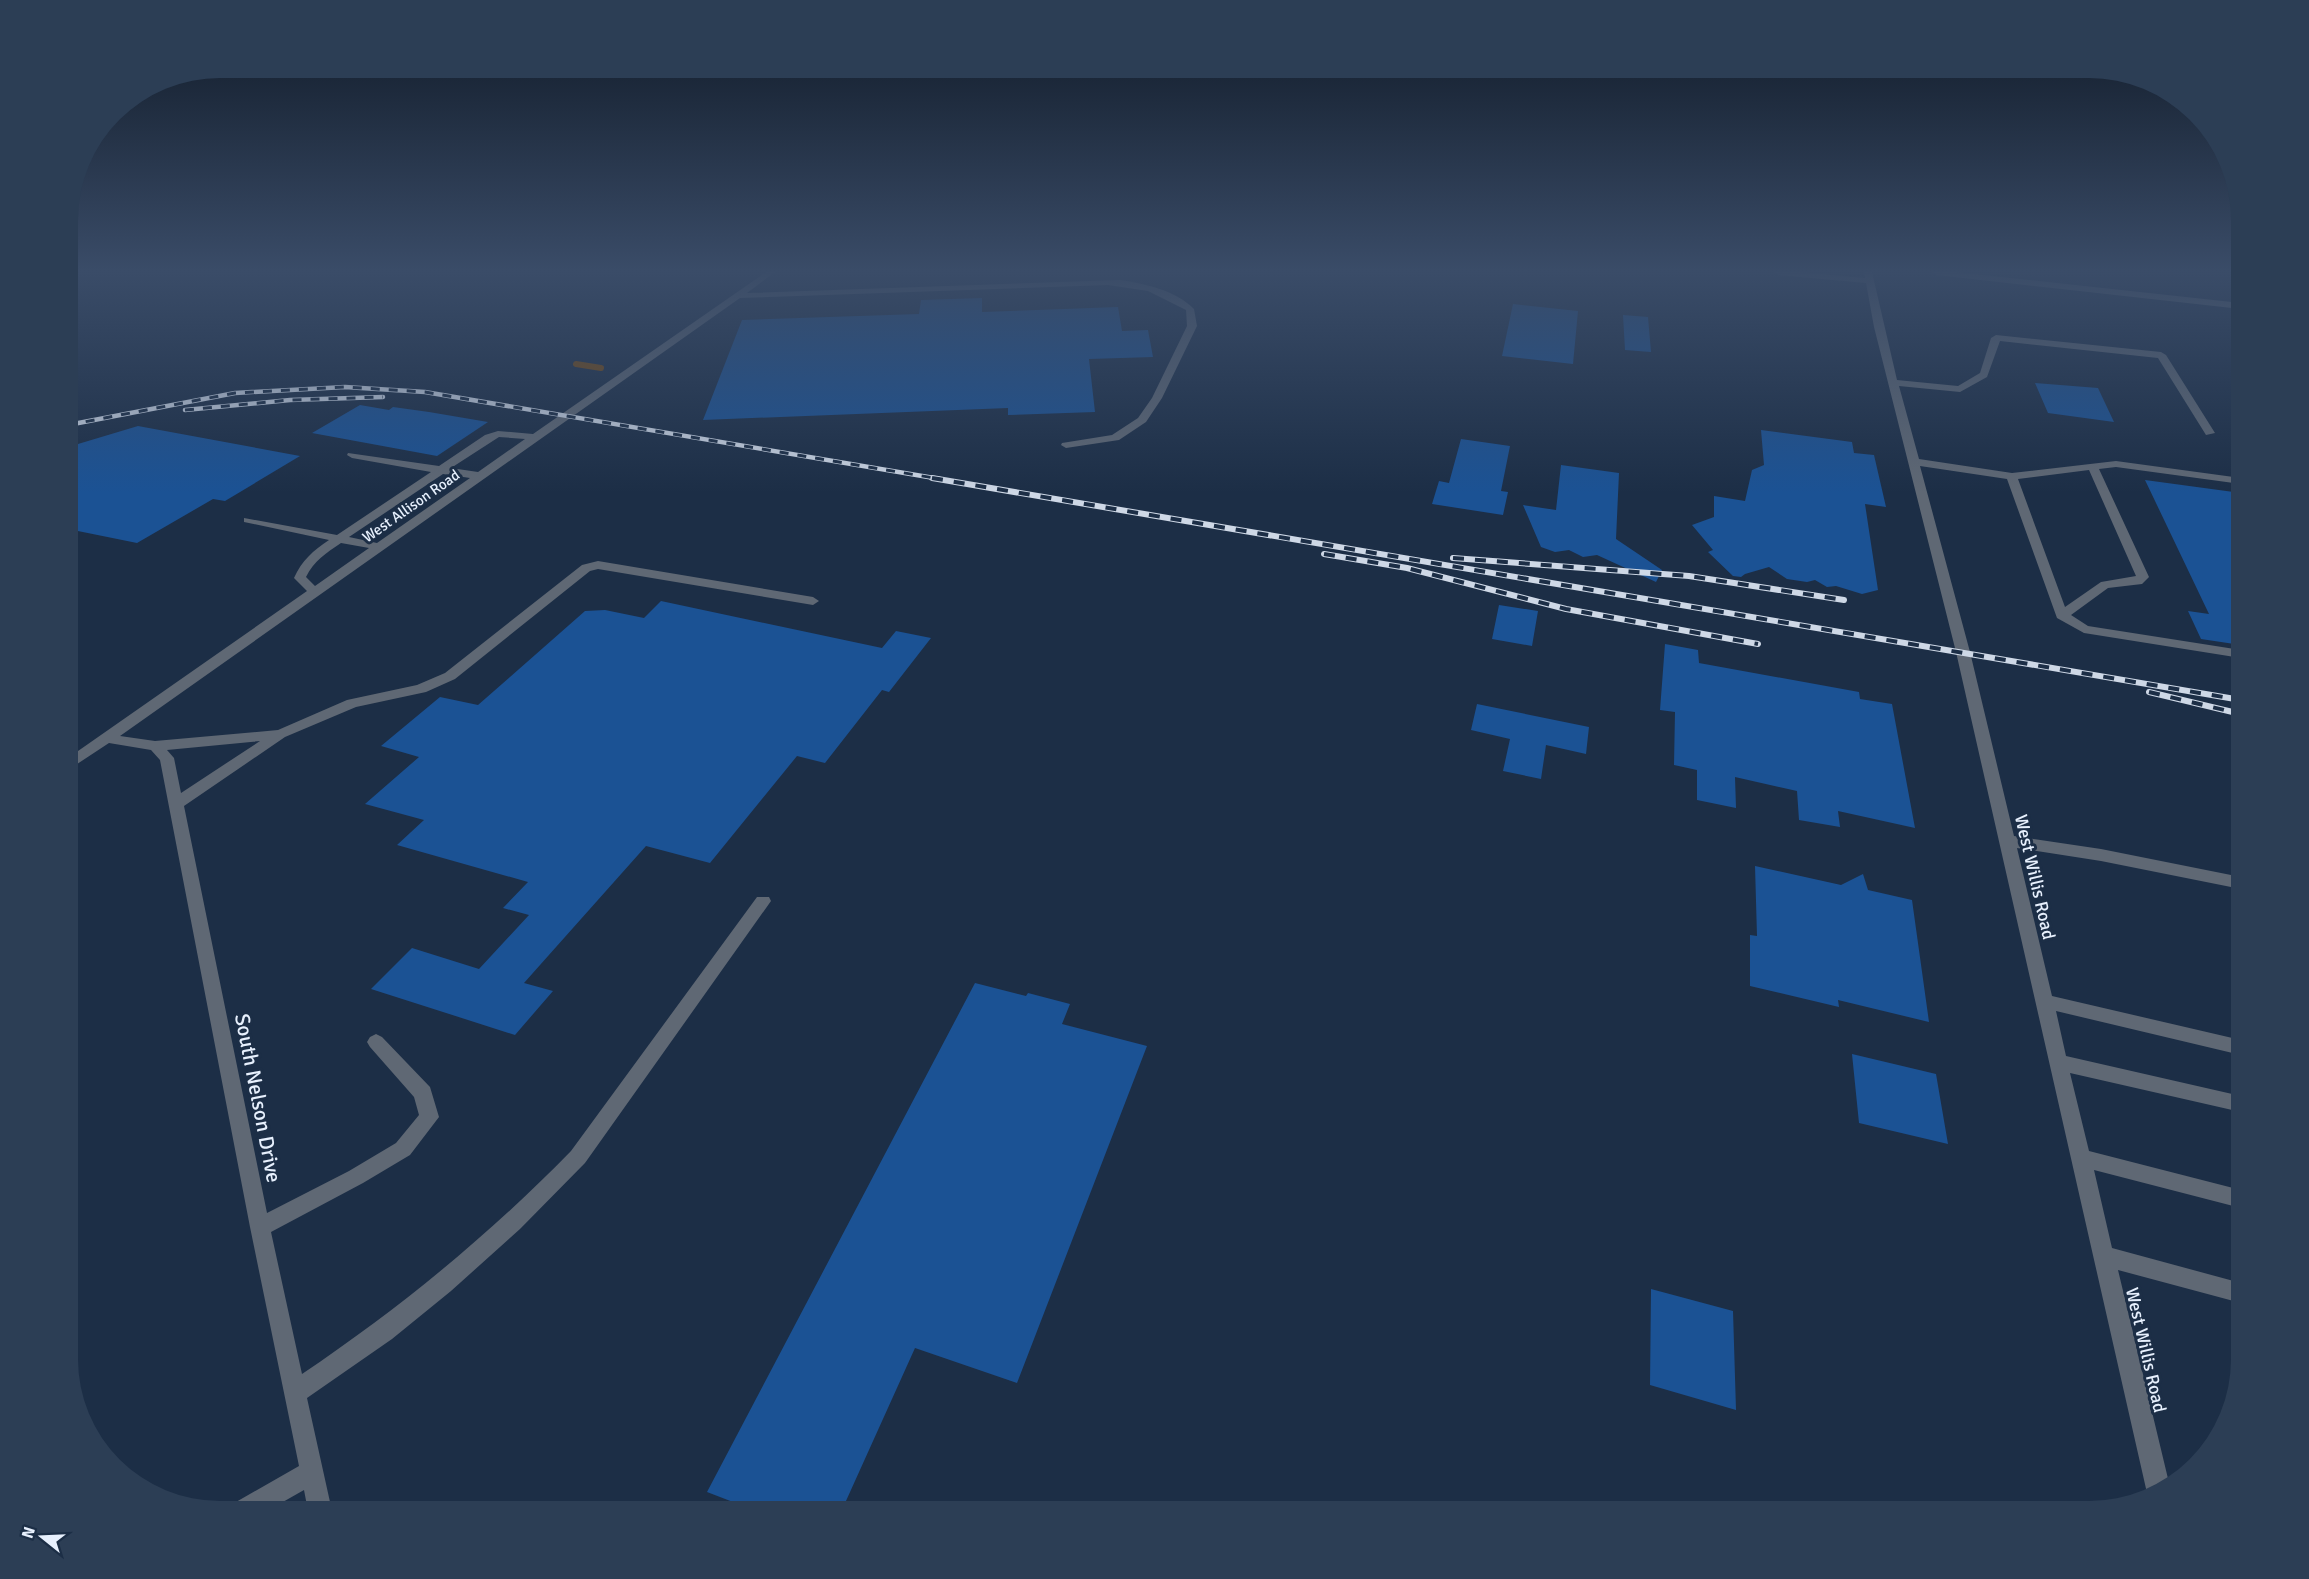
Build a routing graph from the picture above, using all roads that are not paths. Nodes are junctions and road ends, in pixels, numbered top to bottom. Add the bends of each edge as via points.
1 (666, 346) edge
2 (1182, 346) edge
3 (1885, 346) edge
4 (1994, 346) edge
5 (2071, 346) edge
6 (1893, 382) junction
7 (2210, 433) dead end
8 (536, 437) junction
9 (1066, 445) dead end
10 (352, 455) dead end
11 (1914, 462) junction
12 (2092, 466) junction
13 (441, 470) junction
14 (480, 476) junction
15 (2012, 476) junction
16 (2231, 480) edge
17 (248, 520) dead end
18 (338, 539) junction
19 (379, 547) junction
20 (315, 592) junction
21 (813, 601) dead end
22 (2062, 615) junction
23 (2231, 652) edge
24 (280, 734) junction
25 (106, 738) junction
26 (155, 746) junction
27 (78, 758) edge
28 (176, 804) junction
29 (2007, 841) junction
30 (2231, 881) edge
31 (763, 901) dead end
32 (2044, 1001) junction
33 (376, 1042) dead end
34 (2231, 1045) edge
35 (2058, 1062) junction
36 (2231, 1102) edge
37 (2081, 1158) junction
38 (2231, 1196) edge
39 (260, 1227) junction
40 (2104, 1256) junction
41 (2231, 1290) edge
42 (295, 1393) junction
43 (312, 1472) junction
44 (2156, 1484) edge
45 (263, 1501) edge
46 (318, 1501) edge

1 - 8 street, West Allison Road
2 - 9 street via 1142,420 1115,438
3 - 6 street, West Willis Road
4 - 6 street via 1984,375 1960,389
5 - 7 street via 2161,355
6 - 11 street, West Willis Road
8 - 13 street via 489,437
8 - 14 street, West Allison Road
10 - 13 street
11 - 15 street
11 - 29 street, West Willis Road
12 - 15 street
12 - 16 street via 2115,464
12 - 22 street via 2143,577 2105,585
13 - 14 street
13 - 18 street
14 - 19 street, West Allison Road
15 - 22 street
17 - 18 street
18 - 19 street
18 - 20 street via 316,554 300,578
19 - 20 street, West Allison Road
20 - 25 street, West Allison Road
21 - 24 street via 598,565 586,568 450,676 422,689 352,703
22 - 23 street via 2084,629
24 - 26 street
24 - 28 street
25 - 26 street
25 - 27 street, West Allison Road
26 - 28 street, South Nelson Drive via 166,758
28 - 39 street, South Nelson Drive
29 - 30 street
29 - 32 street, West Willis Road
31 - 42 street via 578,1157 503,1232 395,1323
32 - 34 street
32 - 35 street, West Willis Road
33 - 39 street via 423,1093 429,1117 403,1149
35 - 36 street
35 - 37 street, West Willis Road
37 - 38 street
37 - 40 street, West Willis Road
39 - 42 street, South Nelson Drive
40 - 41 street
40 - 44 street, West Willis Road
42 - 43 street, South Nelson Drive
43 - 45 street
43 - 46 street, South Nelson Drive

